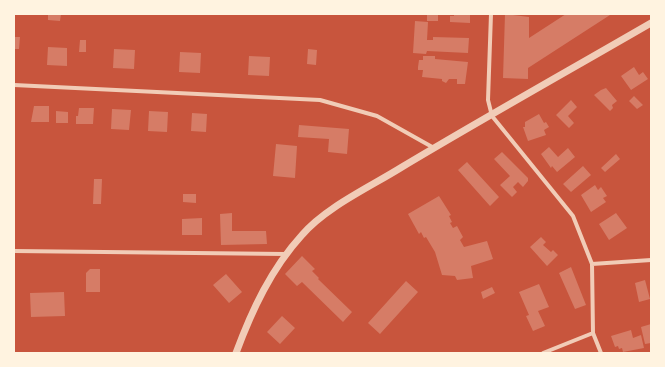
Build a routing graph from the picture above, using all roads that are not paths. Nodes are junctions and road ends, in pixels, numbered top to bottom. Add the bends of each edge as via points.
1 (490, 14) edge
2 (651, 23) edge
3 (14, 85) edge
4 (492, 116) junction
5 (434, 148) junction
6 (14, 251) edge
7 (286, 254) junction
8 (651, 260) edge
9 (592, 264) junction
10 (593, 333) junction
11 (236, 353) edge
12 (543, 353) edge
13 (601, 353) edge

1 - 4 street via 488,100
2 - 4 street
3 - 5 street via 320,100 377,116
4 - 5 street
4 - 9 street via 573,216
5 - 7 street via 328,213 303,233
6 - 7 street
7 - 11 street via 264,288
8 - 9 street
9 - 10 street
10 - 12 street
10 - 13 street

